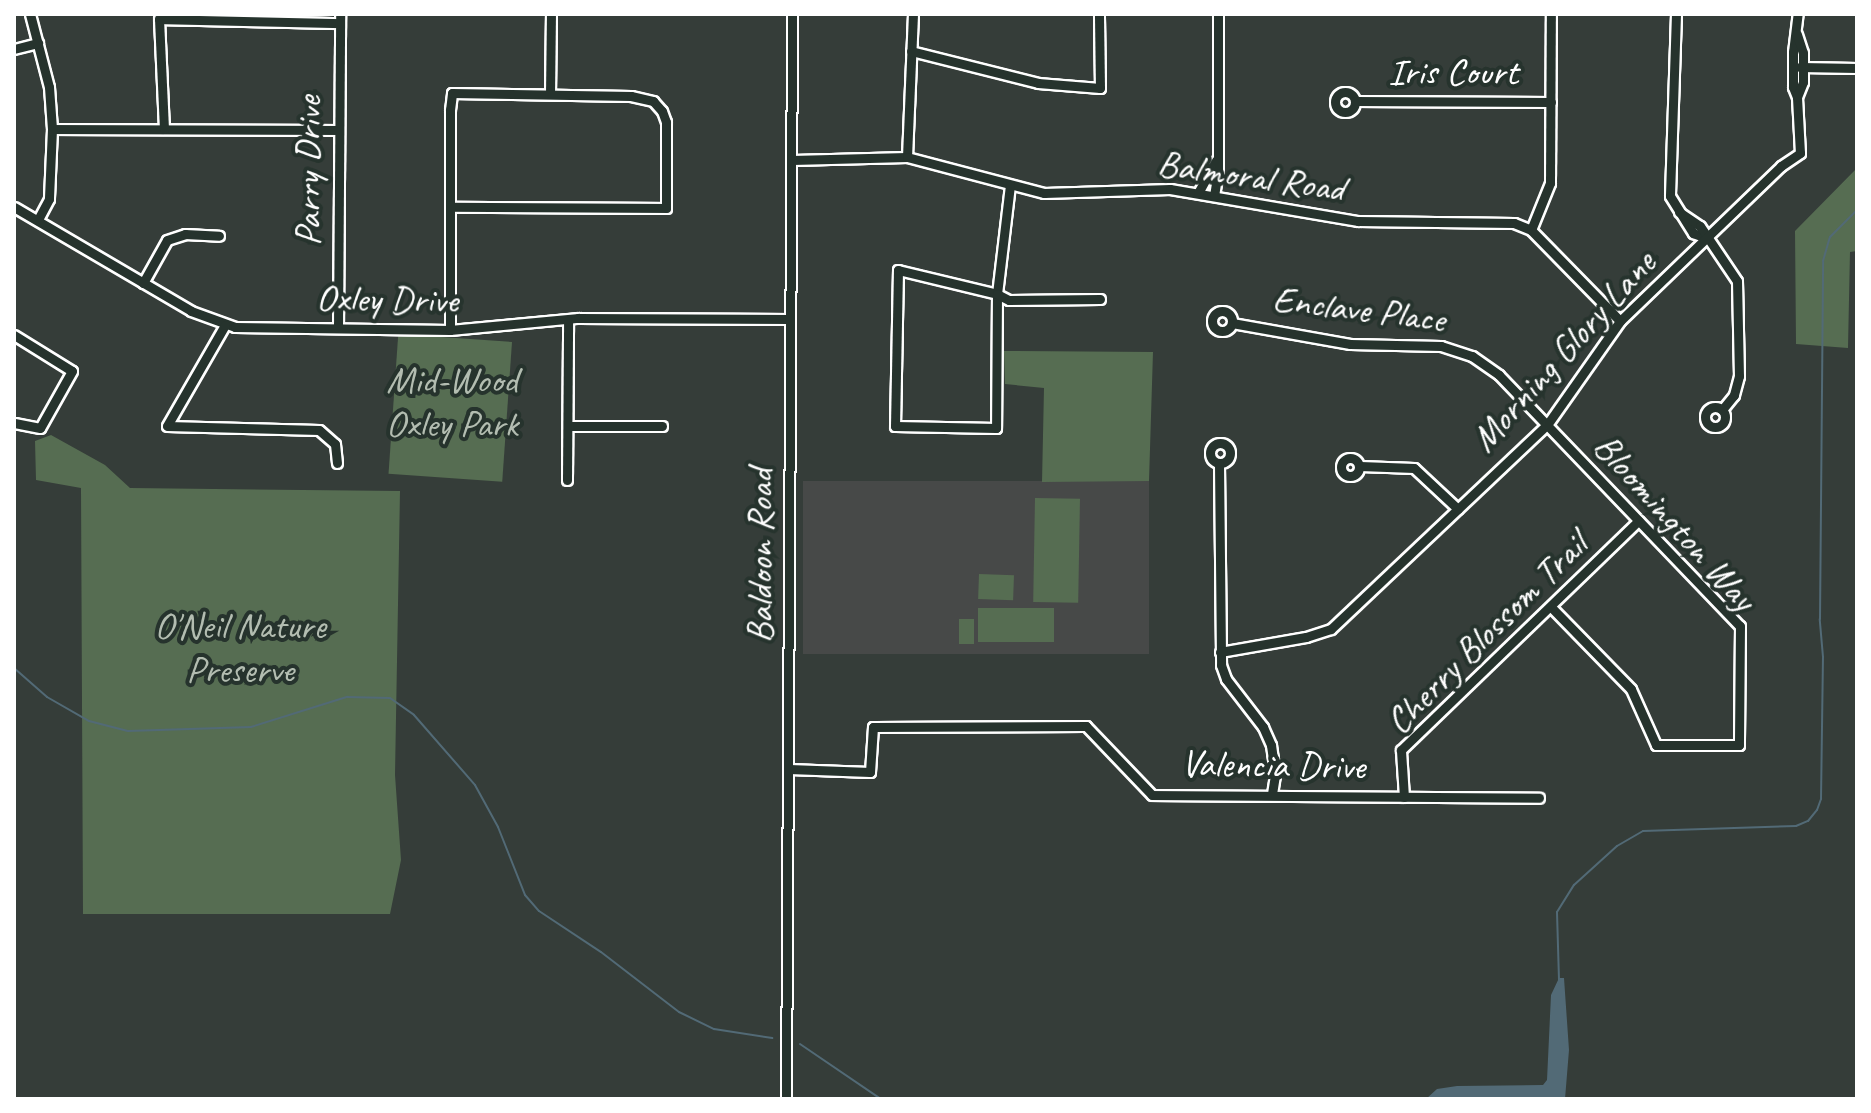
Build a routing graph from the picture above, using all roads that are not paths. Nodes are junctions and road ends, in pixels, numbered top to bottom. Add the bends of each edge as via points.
1 (30, 14) edge
2 (551, 14) edge
3 (792, 14) edge
4 (913, 14) edge
5 (1099, 14) edge
6 (1218, 14) edge
7 (1551, 14) edge
8 (1676, 14) edge
9 (1798, 14) edge
10 (339, 18) edge
11 (38, 43) junction
12 (14, 49) edge
13 (911, 51) junction
14 (1798, 67) junction
15 (1857, 68) edge
16 (550, 94) junction
17 (1355, 101) dead end
18 (1551, 102) junction
19 (52, 129) junction
20 (164, 129) junction
21 (338, 130) junction
22 (907, 157) junction
23 (792, 160) junction
24 (1216, 161) junction
25 (1010, 185) junction
26 (1198, 193) junction
27 (1214, 196) junction
28 (14, 207) edge
29 (451, 207) junction
30 (38, 220) junction
31 (1531, 230) junction
32 (219, 236) dead end
33 (1706, 238) junction
34 (143, 283) junction
35 (997, 294) junction
36 (1100, 299) dead end
37 (790, 319) junction
38 (568, 321) junction
39 (1620, 321) junction
40 (1232, 323) dead end
41 (225, 325) junction
42 (338, 328) junction
43 (450, 330) junction
44 (14, 335) edge
45 (1722, 410) dead end
46 (14, 423) edge
47 (1547, 425) junction
48 (569, 426) junction
49 (662, 426) dead end
50 (337, 463) dead end
51 (1219, 464) dead end
52 (1360, 466) dead end
53 (567, 480) dead end
54 (1458, 509) junction
55 (1638, 521) junction
56 (1552, 608) junction
57 (1220, 652) junction
58 (789, 769) junction
59 (1272, 793) junction
60 (1404, 797) junction
61 (1539, 798) dead end
62 (786, 1099) edge

1 - 11 street
2 - 16 street
3 - 23 street, Baldoon Road
4 - 13 street
5 - 13 street via 1100,88 1038,83
6 - 24 street
7 - 18 street
8 - 33 street via 1669,190 1693,233
9 - 14 street, Morning Glory Lane
10 - 20 street via 159,19
10 - 21 street, Parry Drive
11 - 12 street
11 - 19 street
13 - 22 street
14 - 15 street
14 - 33 street, Morning Glory Lane via 1800,153
16 - 29 street via 452,93
16 - 29 street via 653,101 666,122 666,208
17 - 18 street, Iris Court
18 - 31 street via 1550,183
19 - 20 street
19 - 30 street via 49,199
20 - 21 street
21 - 42 street, Parry Drive
22 - 23 street, Balmoral Road
22 - 25 street, Balmoral Road
23 - 37 street, Baldoon Road
24 - 26 street
24 - 27 street
25 - 26 street, Balmoral Road via 1044,193
25 - 35 street
26 - 27 street, Balmoral Road
27 - 31 street, Balmoral Road via 1358,221 1514,223
28 - 30 street, Oxley Drive
29 - 43 street
30 - 34 street, Oxley Drive
31 - 39 street
32 - 34 street via 185,234 167,240
33 - 39 street, Morning Glory Lane
33 - 45 street via 1730,266 1739,288 1739,376 1734,395
34 - 41 street, Oxley Drive
35 - 35 street via 898,270 895,426 996,428
35 - 36 street via 1009,300
37 - 38 street, Oxley Drive
37 - 58 street, Baldoon Road
38 - 43 street, Oxley Drive
38 - 48 street
39 - 47 street, Morning Glory Lane
40 - 47 street, Enclave Place via 1350,344 1458,349 1499,375
41 - 42 street, Oxley Drive
41 - 50 street via 167,426 319,430 335,444
42 - 43 street, Oxley Drive
44 - 46 street via 72,371 40,428
47 - 54 street, Morning Glory Lane
47 - 55 street, Bloomington Way
48 - 49 street
48 - 53 street
51 - 57 street
52 - 54 street via 1419,470
54 - 57 street, Morning Glory Lane via 1331,629
55 - 56 street, Cherry Blossom Trail
55 - 56 street, Bloomington Way via 1740,626 1739,745 1656,745 1631,689
56 - 60 street, Cherry Blossom Trail via 1401,750
57 - 59 street via 1226,679 1271,745
58 - 59 street, Valencia Drive via 870,772 873,727 1086,726 1152,795
58 - 62 street, Baldoon Road
59 - 60 street, Valencia Drive
60 - 61 street, Valencia Drive

